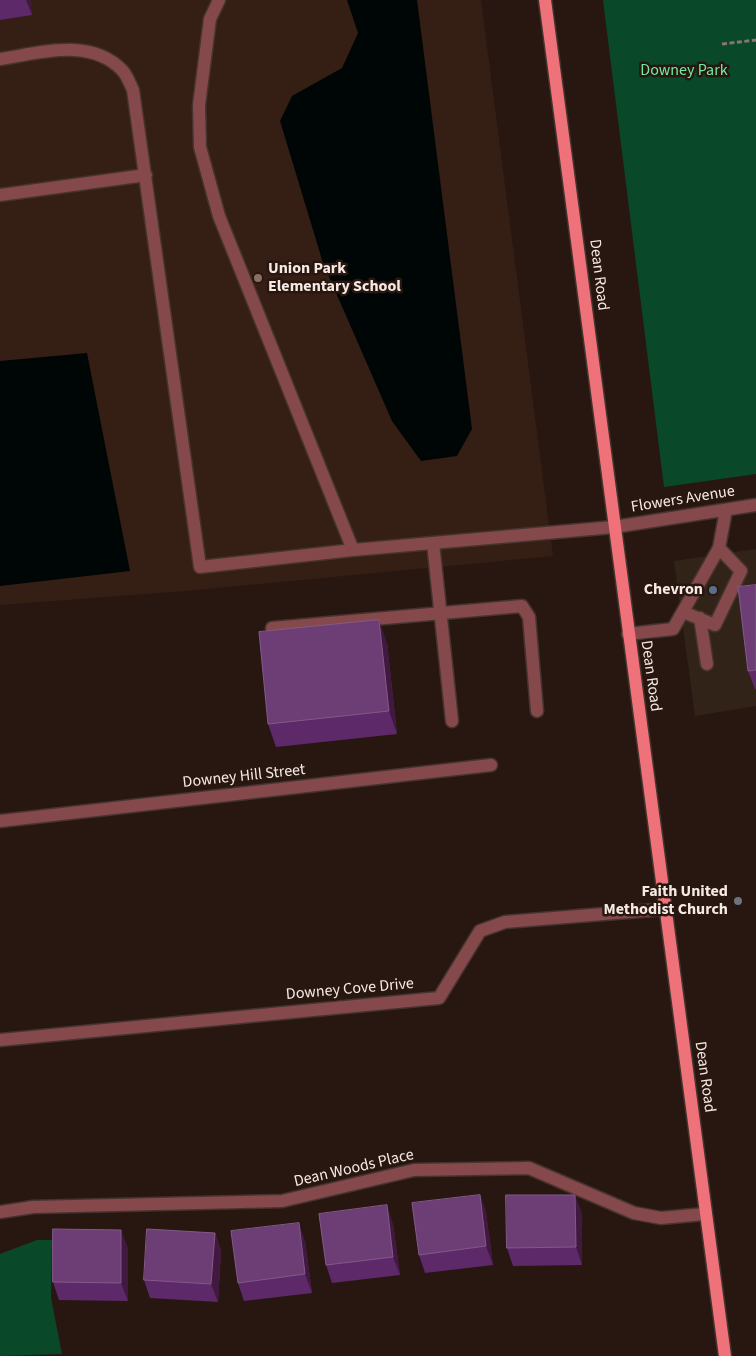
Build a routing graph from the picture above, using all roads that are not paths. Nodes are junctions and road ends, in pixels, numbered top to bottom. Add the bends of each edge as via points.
1 (219, 0) edge
2 (545, 0) edge
3 (0, 59) edge
4 (146, 175) junction
5 (0, 195) edge
6 (756, 505) edge
7 (726, 510) junction
8 (614, 527) junction
9 (433, 543) junction
10 (719, 548) junction
11 (353, 550) junction
12 (683, 612) junction
13 (441, 613) junction
14 (700, 618) junction
15 (272, 628) dead end
16 (628, 634) junction
17 (707, 664) dead end
18 (537, 712) dead end
19 (452, 721) dead end
20 (491, 765) dead end
21 (0, 821) edge
22 (665, 909) junction
23 (0, 1040) edge
24 (0, 1212) edge
25 (706, 1214) junction
26 (725, 1356) edge

1 - 11 street via 210,19 198,105 200,147 219,216
2 - 8 main road, Dean Road
3 - 4 street via 79,49 104,57 123,70 133,90
4 - 5 street
4 - 11 street, Flowers Avenue via 200,567
6 - 7 street, Flowers Avenue
7 - 8 street, Flowers Avenue
7 - 10 street
8 - 9 street, Flowers Avenue
8 - 16 main road, Dean Road
9 - 11 street, Flowers Avenue
9 - 13 street
10 - 12 street
10 - 14 street via 741,571 715,625
12 - 14 street
12 - 16 street via 673,629
13 - 15 street
13 - 18 street via 522,606 529,617
13 - 19 street
14 - 17 street
16 - 22 main road, Dean Road
20 - 21 street, Downey Hill Street
22 - 23 street, Downey Cove Drive via 505,922 480,931 439,998
22 - 25 main road, Dean Road
24 - 25 street, Dean Woods Place via 33,1207 282,1201 414,1170 529,1168 634,1213 661,1218
25 - 26 main road, Dean Road

